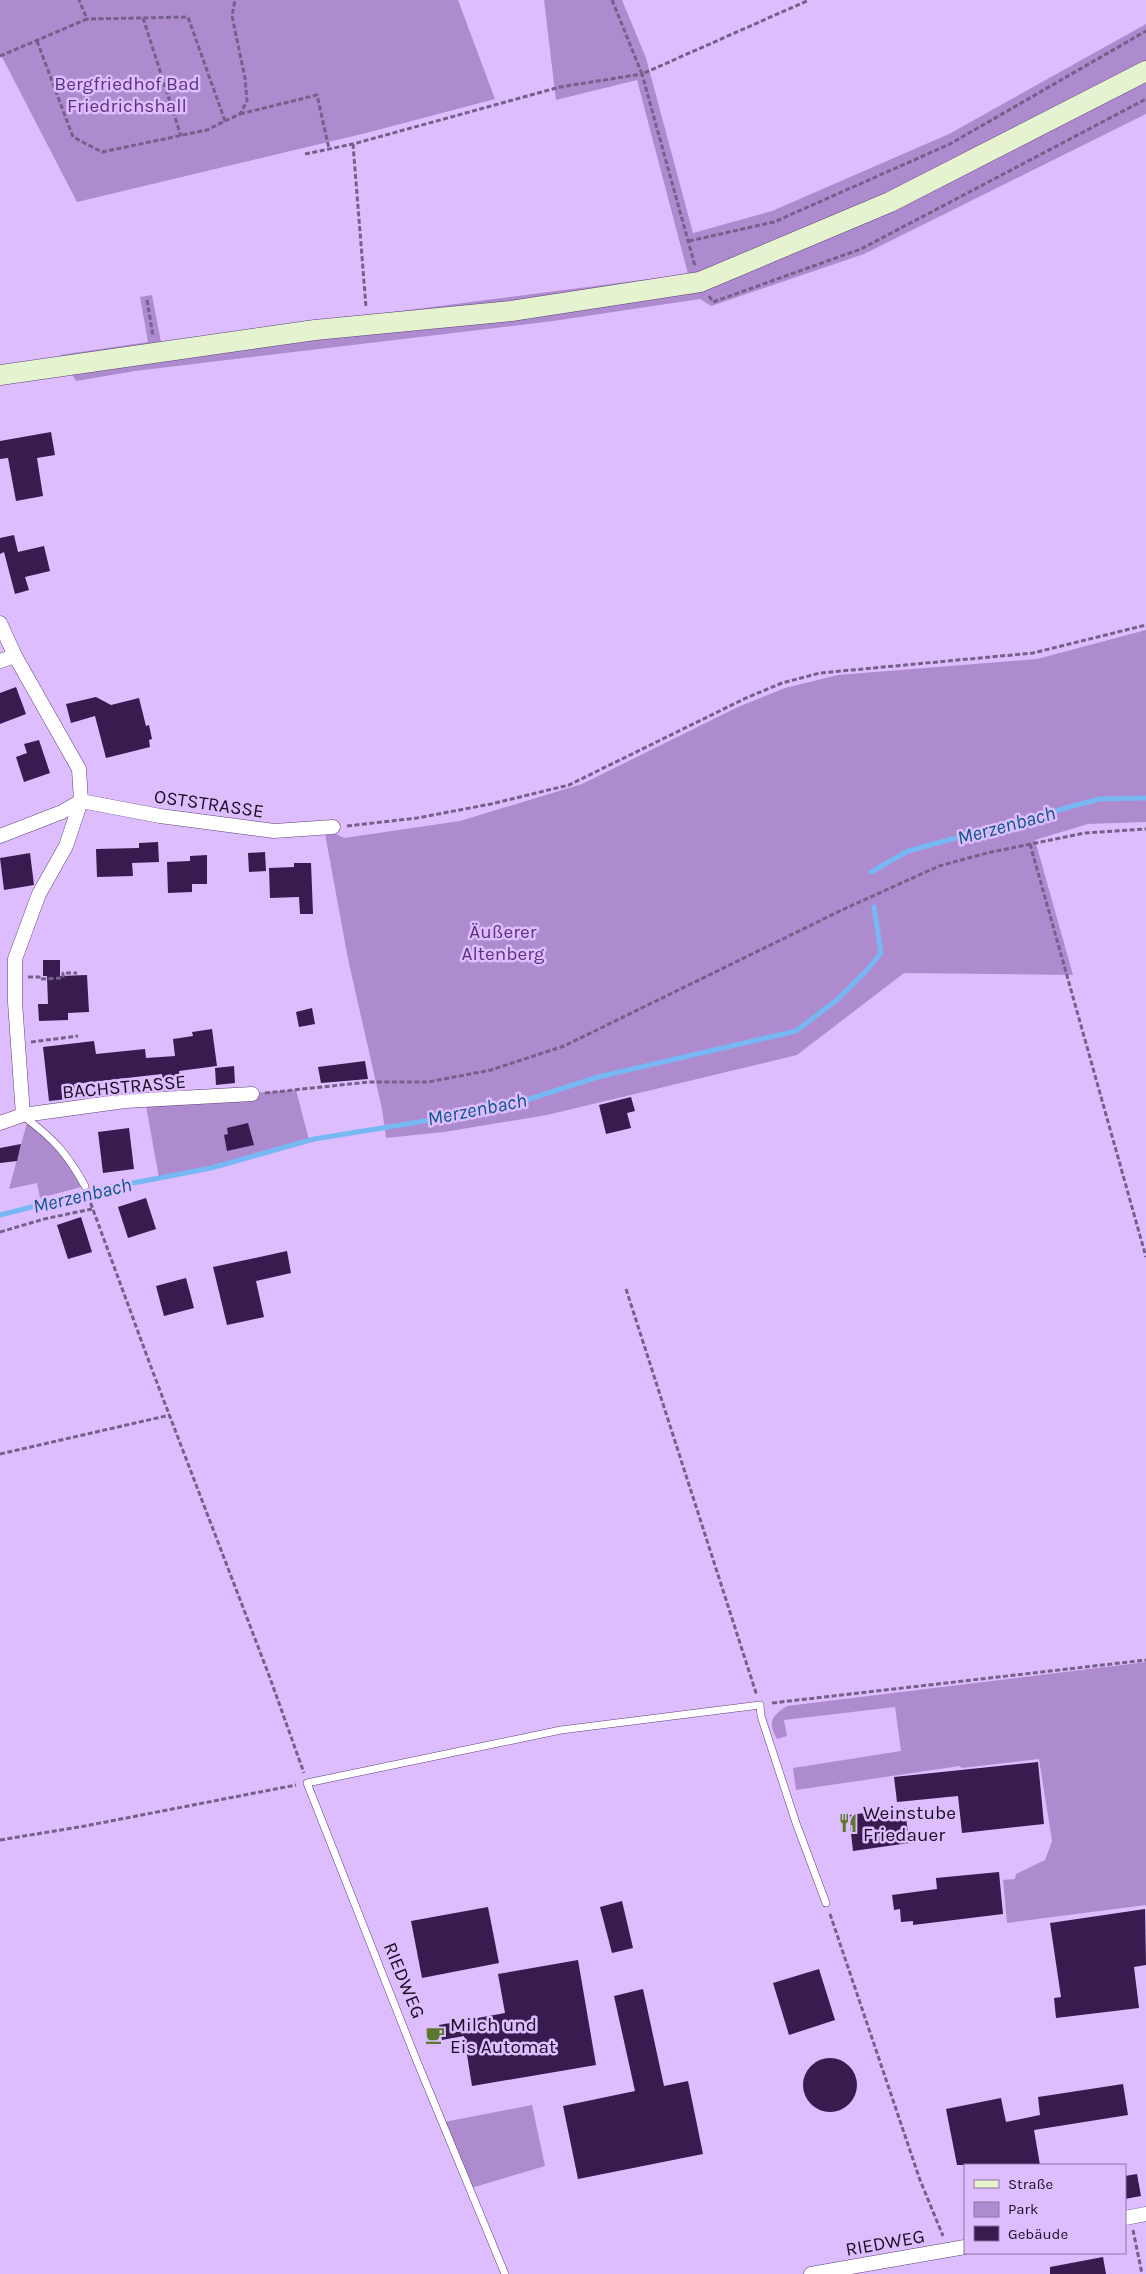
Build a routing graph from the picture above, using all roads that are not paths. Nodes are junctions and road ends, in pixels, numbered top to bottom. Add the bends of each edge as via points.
1 (1146, 71) edge
2 (5, 374) edge
3 (0, 623) edge
4 (15, 656) junction
5 (0, 661) edge
6 (81, 801) junction
7 (332, 828) road end
8 (0, 836) edge
9 (252, 1094) road end
10 (23, 1115) junction
11 (0, 1123) edge
12 (84, 1186) dead end
13 (826, 1903) road end
14 (1146, 2214) edge
15 (1127, 2217) edge
16 (964, 2247) edge
17 (505, 2274) edge
18 (811, 2274) edge

1 - 2 main road via 890,202 700,282 511,311 368,325
3 - 4 street
4 - 5 street
4 - 6 street via 79,769
6 - 7 street, OSTSTRASSE via 160,816 274,831
6 - 8 street via 62,812
6 - 10 street via 66,846 40,894 16,959
9 - 10 street, BACHSTRASSE via 125,1101
10 - 11 street, BACHSTRASSE
10 - 12 lane via 50,1136 70,1160
13 - 17 lane, RIEDWEG via 796,1823 760,1705 561,1730 307,1783
14 - 15 street
16 - 18 street, RIEDWEG

